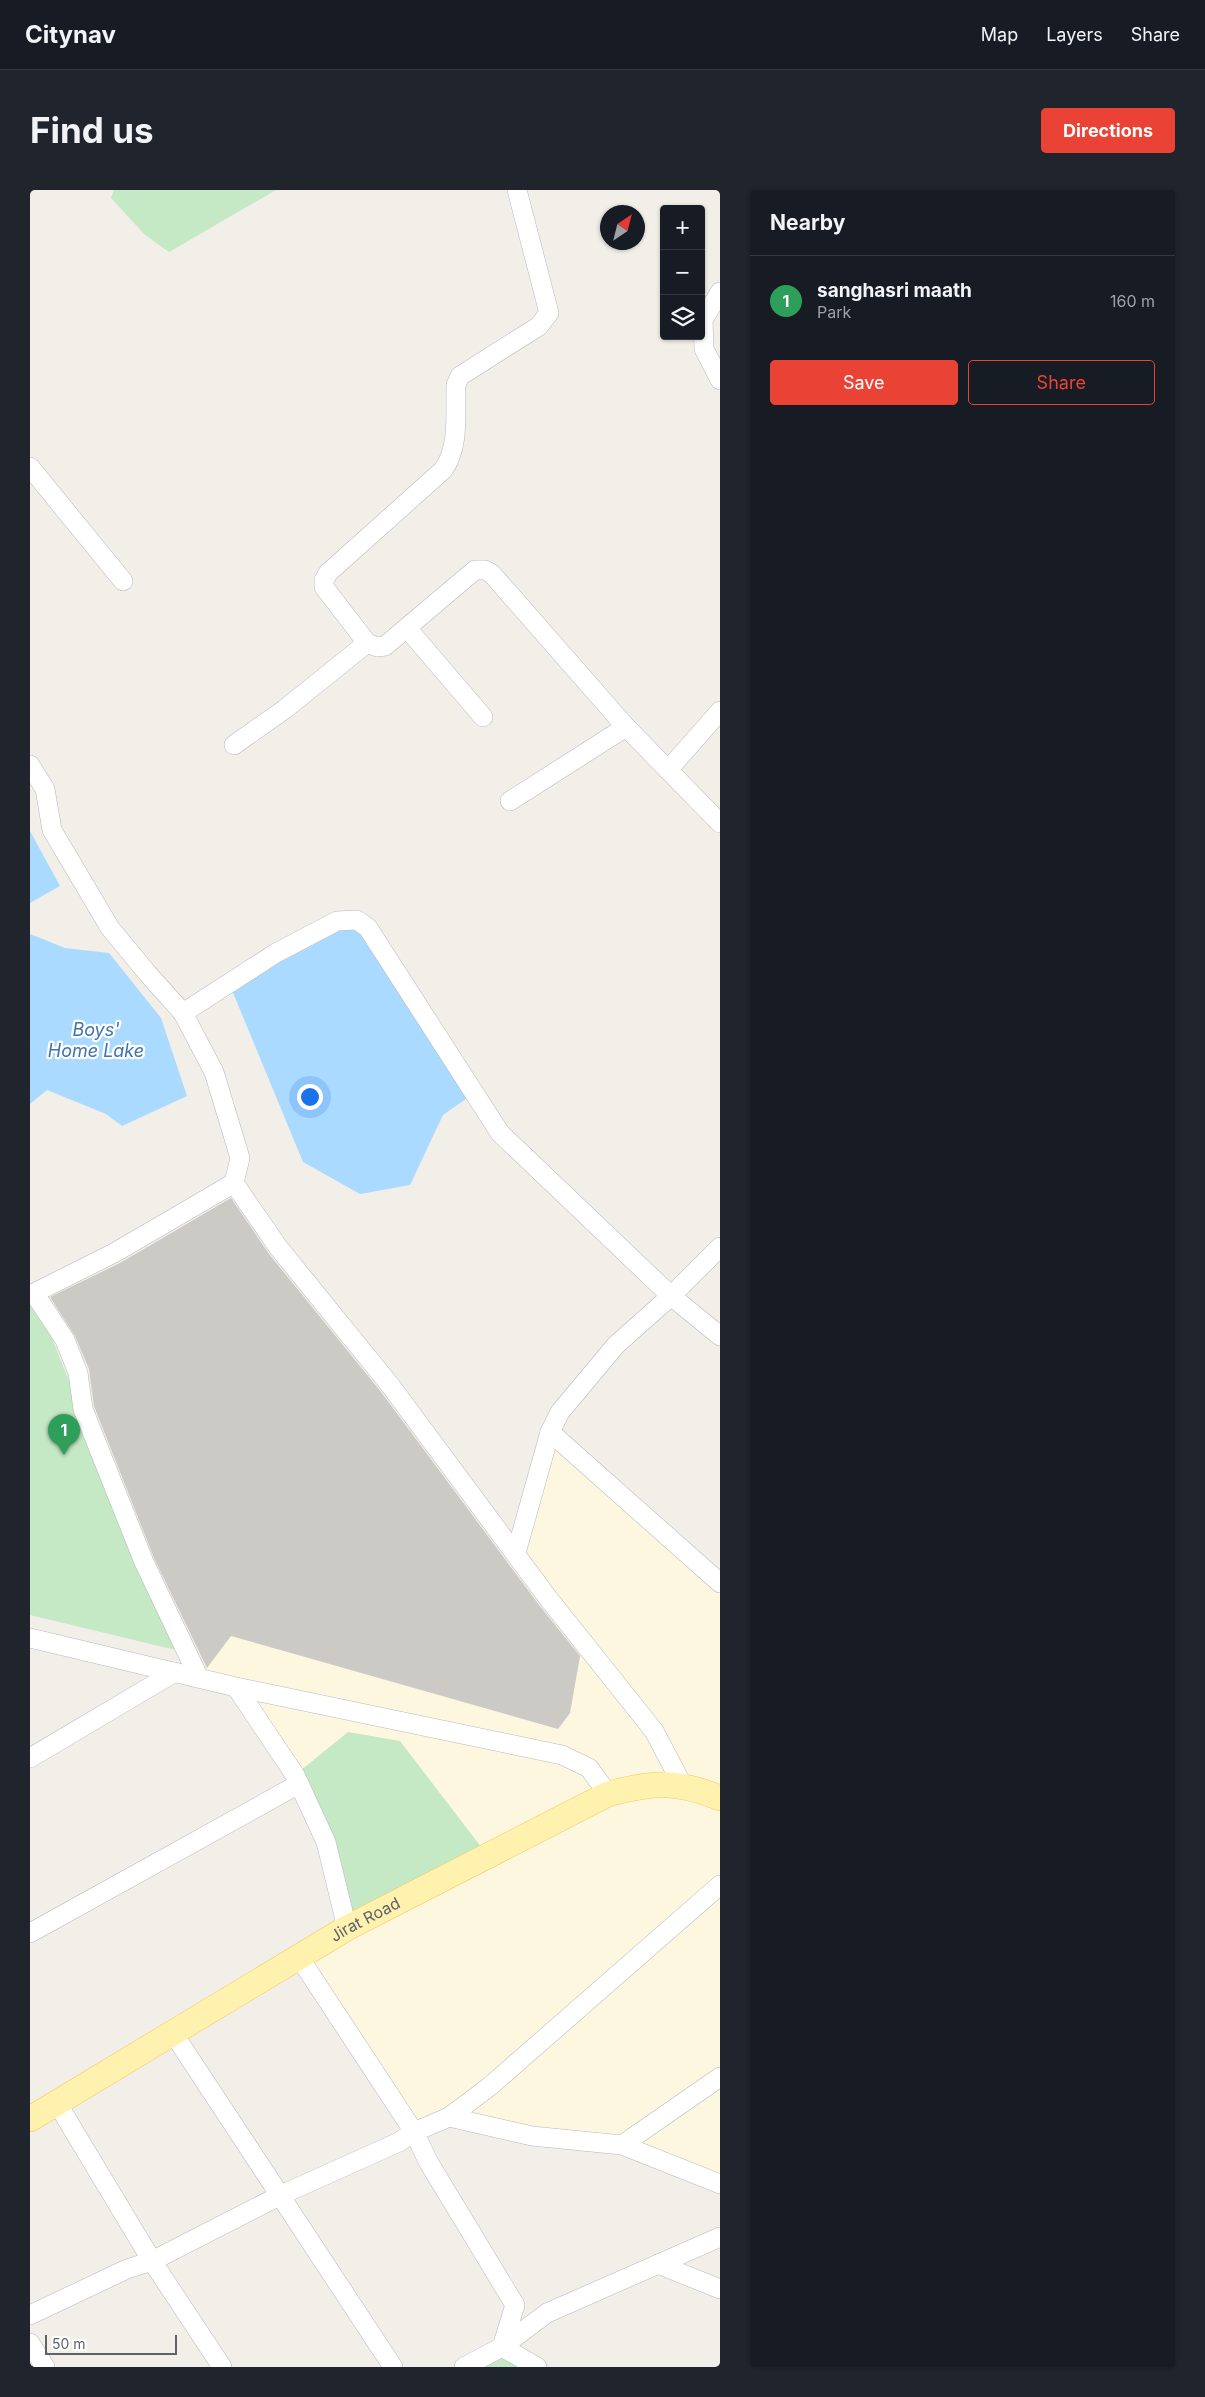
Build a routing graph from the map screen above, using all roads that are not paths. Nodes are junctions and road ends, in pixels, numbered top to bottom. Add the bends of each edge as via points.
1 (517, 190) edge
2 (720, 292) edge
3 (720, 380) edge
4 (30, 467) edge
5 (123, 581) dead end
6 (407, 628) junction
7 (367, 643) junction
8 (720, 711) edge
9 (483, 716) dead end
10 (626, 727) junction
11 (234, 745) dead end
12 (30, 766) edge
13 (668, 770) junction
14 (510, 801) dead end
15 (720, 823) edge
16 (184, 1013) junction
17 (234, 1183) junction
18 (720, 1247) edge
19 (32, 1294) edge
20 (670, 1296) junction
21 (720, 1336) edge
22 (550, 1432) junction
23 (516, 1553) junction
24 (720, 1582) edge
25 (30, 1638) edge
26 (175, 1672) junction
27 (199, 1678) junction
28 (236, 1687) junction
29 (30, 1758) edge
30 (299, 1784) junction
31 (683, 1786) junction
32 (608, 1794) junction
33 (720, 1798) edge
34 (720, 1885) edge
35 (347, 1928) junction
36 (30, 1934) edge
37 (299, 1957) junction
38 (173, 2033) junction
39 (720, 2077) edge
40 (57, 2103) junction
41 (449, 2117) junction
42 (30, 2119) edge
43 (414, 2132) junction
44 (622, 2146) junction
45 (720, 2184) edge
46 (281, 2195) junction
47 (720, 2237) edge
48 (152, 2261) junction
49 (658, 2264) junction
50 (720, 2289) edge
51 (30, 2315) edge
52 (30, 2343) edge
53 (502, 2347) junction
54 (45, 2367) edge
55 (222, 2367) edge
56 (393, 2367) edge
57 (464, 2367) edge
58 (537, 2367) edge

1 - 7 street via 549,313 539,326 460,376 456,385 454,450 450,461 324,580 324,587
2 - 3 street via 703,320 704,349
4 - 5 street
6 - 7 street via 385,646
6 - 9 street
6 - 10 street via 469,575 476,570 485,570 492,574
7 - 11 street
8 - 13 street
10 - 13 street
10 - 14 street
12 - 16 street via 45,789 52,830 110,928
13 - 15 street
16 - 17 street via 214,1072 240,1158
16 - 20 street via 276,954 337,922 357,920 368,928 500,1133
17 - 19 street via 114,1253
17 - 23 street via 278,1247 390,1385
18 - 20 street
19 - 27 street via 64,1340 78,1373 83,1409 136,1544
20 - 21 street
20 - 22 street via 616,1345 560,1412
22 - 23 street
22 - 24 street
23 - 31 street via 654,1731
25 - 26 street
26 - 27 street
26 - 29 street
27 - 28 street
28 - 30 street
28 - 32 street via 562,1755 589,1768
30 - 35 street via 326,1842
30 - 36 street
31 - 32 main road, Jirat Road via 641,1785
31 - 33 main road, Jirat Road
32 - 35 main road, Jirat Road
34 - 41 street via 490,2087
35 - 37 main road, Jirat Road
37 - 38 main road, Jirat Road
37 - 43 street
38 - 40 main road, Jirat Road
38 - 46 street
39 - 44 street
40 - 42 main road, Jirat Road
40 - 48 street
41 - 43 street
41 - 44 street via 532,2136
43 - 46 street via 399,2142
43 - 53 street via 429,2163 514,2305
44 - 45 street
46 - 48 street
46 - 56 street
47 - 49 street
48 - 51 street via 127,2269
48 - 55 street
49 - 50 street
49 - 53 street via 547,2313
52 - 54 street
53 - 57 street
53 - 58 street

